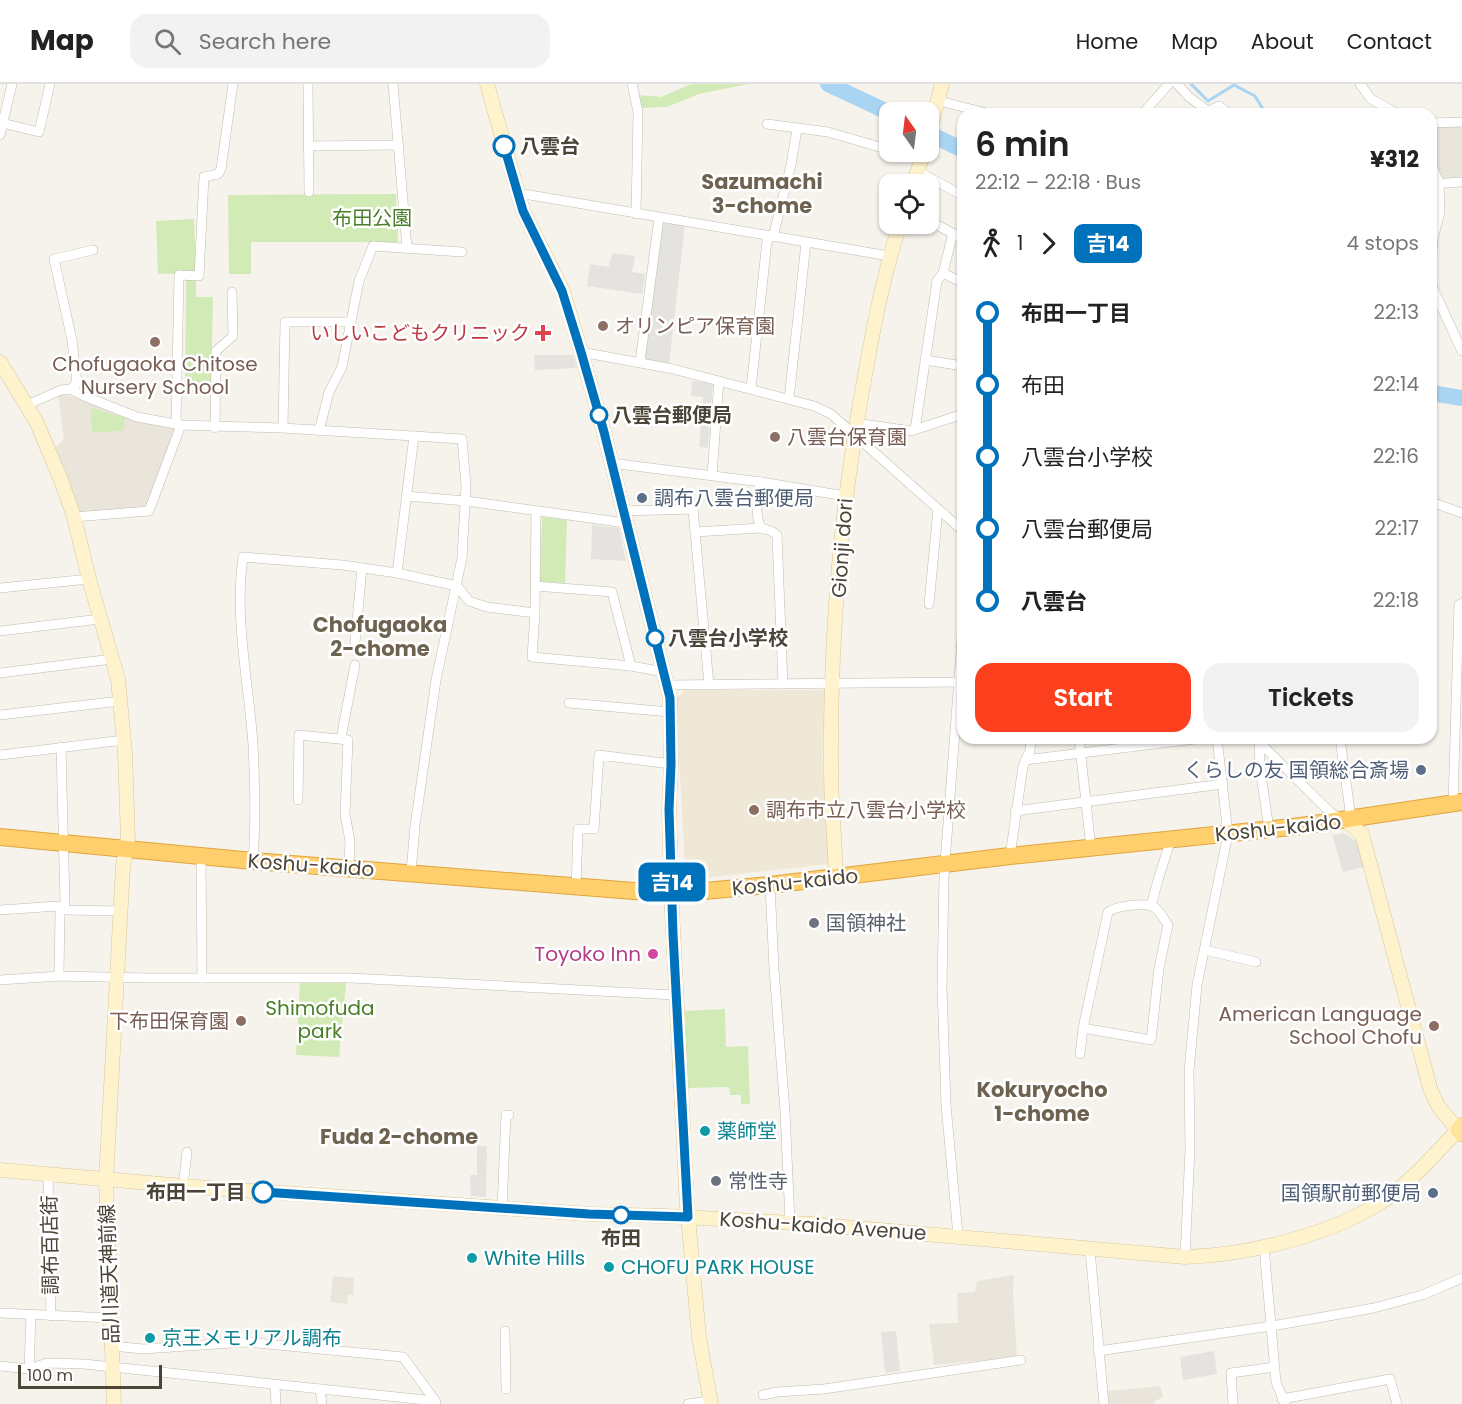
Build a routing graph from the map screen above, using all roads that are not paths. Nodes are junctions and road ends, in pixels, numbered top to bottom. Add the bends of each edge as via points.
1 (12, 84) edge
2 (50, 84) edge
3 (233, 84) edge
4 (308, 84) edge
5 (393, 84) edge
6 (487, 84) edge
7 (632, 84) edge
8 (942, 84) edge
9 (1169, 84) edge
10 (1177, 84) edge
11 (1360, 84) edge
12 (938, 102) edge
13 (939, 107) edge
14 (1147, 108) edge
15 (1203, 108) edge
16 (1387, 108) edge
17 (957, 110) edge
18 (1462, 122) edge
19 (2, 123) junction
20 (1437, 123) edge
21 (766, 124) dead end
22 (797, 129) junction
23 (0, 135) edge
24 (399, 145) junction
25 (308, 146) junction
26 (879, 147) edge
27 (923, 162) edge
28 (1462, 182) edge
29 (1437, 183) edge
30 (957, 191) edge
31 (309, 192) dead end
32 (518, 193) junction
33 (1437, 195) edge
34 (636, 214) junction
35 (659, 218) junction
36 (1437, 222) edge
37 (939, 226) edge
38 (953, 233) junction
39 (897, 234) edge
40 (957, 235) edge
41 (770, 237) junction
42 (806, 243) junction
43 (407, 248) junction
44 (93, 250) dead end
45 (462, 252) dead end
46 (890, 256) junction
47 (943, 273) junction
48 (957, 280) edge
49 (232, 292) dead end
50 (1437, 297) edge
51 (351, 322) junction
52 (1462, 351) edge
53 (581, 352) junction
54 (925, 360) junction
55 (0, 362) edge
56 (640, 362) junction
57 (957, 365) edge
58 (719, 381) junction
59 (71, 389) junction
60 (751, 389) junction
61 (789, 399) junction
62 (27, 405) junction
63 (957, 416) edge
64 (179, 425) junction
65 (215, 428) junction
66 (283, 428) junction
67 (855, 429) junction
68 (915, 430) junction
69 (319, 431) junction
70 (414, 436) junction
71 (611, 463) junction
72 (712, 475) junction
73 (761, 482) junction
74 (406, 496) junction
75 (845, 496) junction
76 (466, 501) junction
77 (1437, 504) edge
78 (938, 509) junction
79 (536, 511) junction
80 (1462, 513) edge
81 (74, 517) junction
82 (625, 517) junction
83 (957, 526) edge
84 (761, 528) junction
85 (695, 532) junction
86 (362, 568) junction
87 (397, 573) junction
88 (89, 579) junction
89 (457, 586) junction
90 (535, 586) junction
91 (0, 588) edge
92 (1462, 603) edge
93 (929, 604) dead end
94 (535, 613) junction
95 (100, 619) junction
96 (0, 631) edge
97 (355, 642) dead end
98 (112, 659) junction
99 (355, 665) dead end
100 (631, 666) junction
101 (0, 673) edge
102 (666, 679) junction
103 (957, 682) edge
104 (832, 683) junction
105 (783, 684) junction
106 (709, 685) junction
107 (120, 701) junction
108 (569, 703) dead end
109 (670, 712) junction
110 (0, 715) edge
111 (957, 730) edge
112 (341, 738) junction
113 (124, 740) junction
114 (1031, 744) edge
115 (1080, 744) edge
116 (1157, 744) edge
117 (1218, 744) edge
118 (1258, 744) edge
119 (1263, 744) edge
120 (1340, 744) edge
121 (61, 747) junction
122 (1081, 754) junction
123 (0, 755) edge
124 (1025, 760) junction
125 (671, 764) junction
126 (1223, 784) junction
127 (298, 800) dead end
128 (1086, 802) junction
129 (1458, 803) edge
130 (1015, 811) junction
131 (1338, 817) junction
132 (1269, 829) junction
133 (1228, 834) junction
134 (0, 837) edge
135 (1171, 839) junction
136 (63, 843) junction
137 (1091, 848) junction
138 (125, 849) junction
139 (201, 856) junction
140 (1010, 856) junction
141 (253, 861) junction
142 (946, 863) junction
143 (349, 867) junction
144 (411, 872) junction
145 (836, 878) junction
146 (770, 885) junction
147 (576, 888) junction
148 (672, 894) junction
149 (1151, 906) junction
150 (62, 908) junction
151 (0, 910) edge
152 (120, 911) junction
153 (1205, 950) junction
154 (1256, 962) dead end
155 (59, 976) junction
156 (117, 977) junction
157 (202, 978) junction
158 (0, 980) edge
159 (675, 995) junction
160 (1083, 1028) junction
161 (1080, 1054) dead end
162 (509, 1115) dead end
163 (1461, 1130) edge
164 (187, 1152) dead end
165 (0, 1170) edge
166 (48, 1175) junction
167 (106, 1180) junction
168 (183, 1186) junction
169 (502, 1208) junction
170 (688, 1217) junction
171 (789, 1222) junction
172 (958, 1236) junction
173 (1263, 1247) junction
174 (1090, 1250) junction
175 (1185, 1257) junction
176 (1462, 1278) edge
177 (0, 1313) edge
178 (31, 1314) junction
179 (51, 1316) junction
180 (111, 1318) junction
181 (1272, 1326) junction
182 (505, 1331) dead end
183 (112, 1346) junction
184 (1098, 1352) junction
185 (1022, 1360) dead end
186 (0, 1366) edge
187 (113, 1367) junction
188 (1275, 1367) junction
189 (29, 1369) junction
190 (275, 1385) junction
191 (320, 1389) junction
192 (506, 1389) dead end
193 (763, 1395) dead end
194 (436, 1402) edge
195 (710, 1402) edge
196 (1283, 1402) edge
197 (114, 1404) edge
198 (276, 1404) edge
199 (322, 1404) edge
200 (688, 1404) edge
201 (1104, 1404) edge
202 (1233, 1404) edge
203 (1397, 1404) edge

1 - 19 street
2 - 19 street via 39,132
3 - 64 street via 221,168 218,174 204,177 199,276 179,275
4 - 25 street
5 - 24 street
6 - 32 main road
7 - 34 street via 638,112
8 - 12 main road
9 - 14 street
10 - 15 street
11 - 16 street via 1371,99
13 - 17 street
18 - 20 street
19 - 23 street
21 - 22 street
22 - 26 street via 828,132
22 - 41 street
24 - 25 street
24 - 43 street
25 - 31 street
27 - 30 street
28 - 29 street
32 - 34 street
32 - 53 main road via 562,291
33 - 36 street
34 - 35 street
35 - 41 street
35 - 56 street
37 - 38 street
38 - 40 street
38 - 47 street
39 - 46 main road, Gionji dori
41 - 42 street
41 - 60 street
42 - 46 street
42 - 61 street
43 - 45 street
43 - 51 street via 373,246
44 - 59 street via 54,259 72,340 77,383
46 - 67 main road, Gionji dori
47 - 48 street
47 - 54 street via 937,281
49 - 65 street via 233,336 216,351
50 - 52 street
51 - 66 street via 285,322
51 - 69 street via 342,367 329,392
53 - 56 street
53 - 71 main road
54 - 57 street
54 - 68 street
55 - 62 main road, 品川道天神前線
56 - 58 street
58 - 60 street
58 - 72 street
59 - 62 street
59 - 64 street via 137,417
60 - 61 street
61 - 67 street via 814,406
62 - 81 main road, 品川道天神前線
63 - 68 street
64 - 65 street
64 - 81 street via 149,511
65 - 66 street
66 - 69 street
67 - 68 street
67 - 75 main road, Gionji dori
67 - 78 street
69 - 70 street
70 - 74 street
70 - 76 street via 462,439
71 - 72 street
71 - 82 main road
72 - 73 street
73 - 75 street
73 - 84 street
74 - 76 street
74 - 87 street
75 - 104 main road, Gionji dori
76 - 79 street
76 - 89 street
77 - 80 street
78 - 83 street
78 - 93 street
79 - 82 street
79 - 90 street
81 - 88 main road, 品川道天神前線
82 - 85 street via 693,509
82 - 102 main road
84 - 85 street
84 - 105 street via 777,535
85 - 106 street
86 - 87 street
86 - 97 street
86 - 141 street via 243,557 242,660 253,744
87 - 89 street
88 - 91 street
88 - 95 main road, 品川道天神前線
89 - 94 street via 469,601
89 - 144 street via 436,680
90 - 94 street
90 - 100 street via 612,592
92 - 129 street
94 - 100 street via 532,657
95 - 96 street
95 - 98 main road, 品川道天神前線
98 - 101 street
98 - 107 main road, 品川道天神前線
99 - 112 street
100 - 102 street
102 - 106 street
102 - 109 main road
103 - 104 street
104 - 105 street
104 - 145 main road, Gionji dori
105 - 106 street
107 - 110 street
107 - 113 main road, 品川道天神前線
108 - 109 street
109 - 125 main road
111 - 142 street
112 - 127 street via 299,735
112 - 143 street via 348,740 345,814
113 - 121 street
113 - 138 main road, 品川道天神前線 via 128,839
114 - 124 street
115 - 122 street
116 - 122 street
117 - 126 street
118 - 132 street
119 - 131 street
120 - 131 street
121 - 123 street
121 - 136 street
122 - 124 street
122 - 128 street
124 - 130 street
125 - 147 street via 599,755 594,829 578,829
125 - 148 main road
126 - 128 street
126 - 133 street
128 - 130 street
128 - 137 street
129 - 131 highway, Koshu-kaido
130 - 140 street
131 - 132 highway, Koshu-kaido
131 - 163 main road via 1362,834 1430,1088 1438,1106
132 - 133 highway, Koshu-kaido
133 - 135 highway, Koshu-kaido
133 - 153 street
134 - 136 highway, Koshu-kaido
135 - 137 highway, Koshu-kaido
135 - 149 street
136 - 138 highway, Koshu-kaido
136 - 150 street
137 - 140 highway, Koshu-kaido
138 - 139 highway, Koshu-kaido
138 - 152 main road, 品川道天神前線
139 - 141 highway, Koshu-kaido
139 - 157 street
140 - 142 highway, Koshu-kaido
141 - 143 highway, Koshu-kaido
142 - 145 highway, Koshu-kaido
142 - 172 street via 944,1066
143 - 144 highway, Koshu-kaido
144 - 147 highway, Koshu-kaido
145 - 146 highway, Koshu-kaido
146 - 148 highway, Koshu-kaido
146 - 171 street
147 - 148 highway, Koshu-kaido
148 - 159 main road
149 - 160 street via 1114,907 1108,912
149 - 160 street via 1168,925 1151,1040
150 - 151 street
150 - 152 street
150 - 155 street
152 - 156 main road, 品川道天神前線
153 - 154 street
153 - 175 street via 1197,985 1189,1071
155 - 156 street
155 - 158 street
156 - 157 street
156 - 167 main road, 品川道天神前線
157 - 159 street via 351,978
159 - 170 main road
160 - 161 street
162 - 169 street
163 - 173 main road, Koshu-kaido Avenue via 1382,1202 1350,1218
164 - 168 street
165 - 166 main road, Koshu-kaido Avenue
166 - 167 main road, Koshu-kaido Avenue
166 - 179 street, 調布百店街
167 - 168 main road, Koshu-kaido Avenue
167 - 180 main road, 品川道天神前線
168 - 169 main road, Koshu-kaido Avenue
169 - 170 main road, Koshu-kaido Avenue
170 - 171 main road, Koshu-kaido Avenue
170 - 195 main road via 699,1336
171 - 172 main road, Koshu-kaido Avenue
172 - 174 main road, Koshu-kaido Avenue
173 - 175 main road, Koshu-kaido Avenue
173 - 181 street
174 - 175 main road, Koshu-kaido Avenue
174 - 184 street
176 - 181 street via 1422,1295 1374,1308
177 - 178 street
178 - 179 street
178 - 189 street
179 - 180 street
180 - 183 main road, 品川道天神前線
181 - 184 street
181 - 188 street
182 - 192 street
183 - 187 main road, 品川道天神前線
183 - 194 street via 143,1349 247,1342 403,1357
184 - 201 street
185 - 193 street
186 - 189 street
187 - 189 street via 47,1363
187 - 190 street
187 - 197 main road, 品川道天神前線
188 - 196 street
188 - 202 street via 1231,1373
190 - 191 street
190 - 198 street
191 - 194 street
191 - 199 street
195 - 200 street
196 - 203 street via 1390,1379

